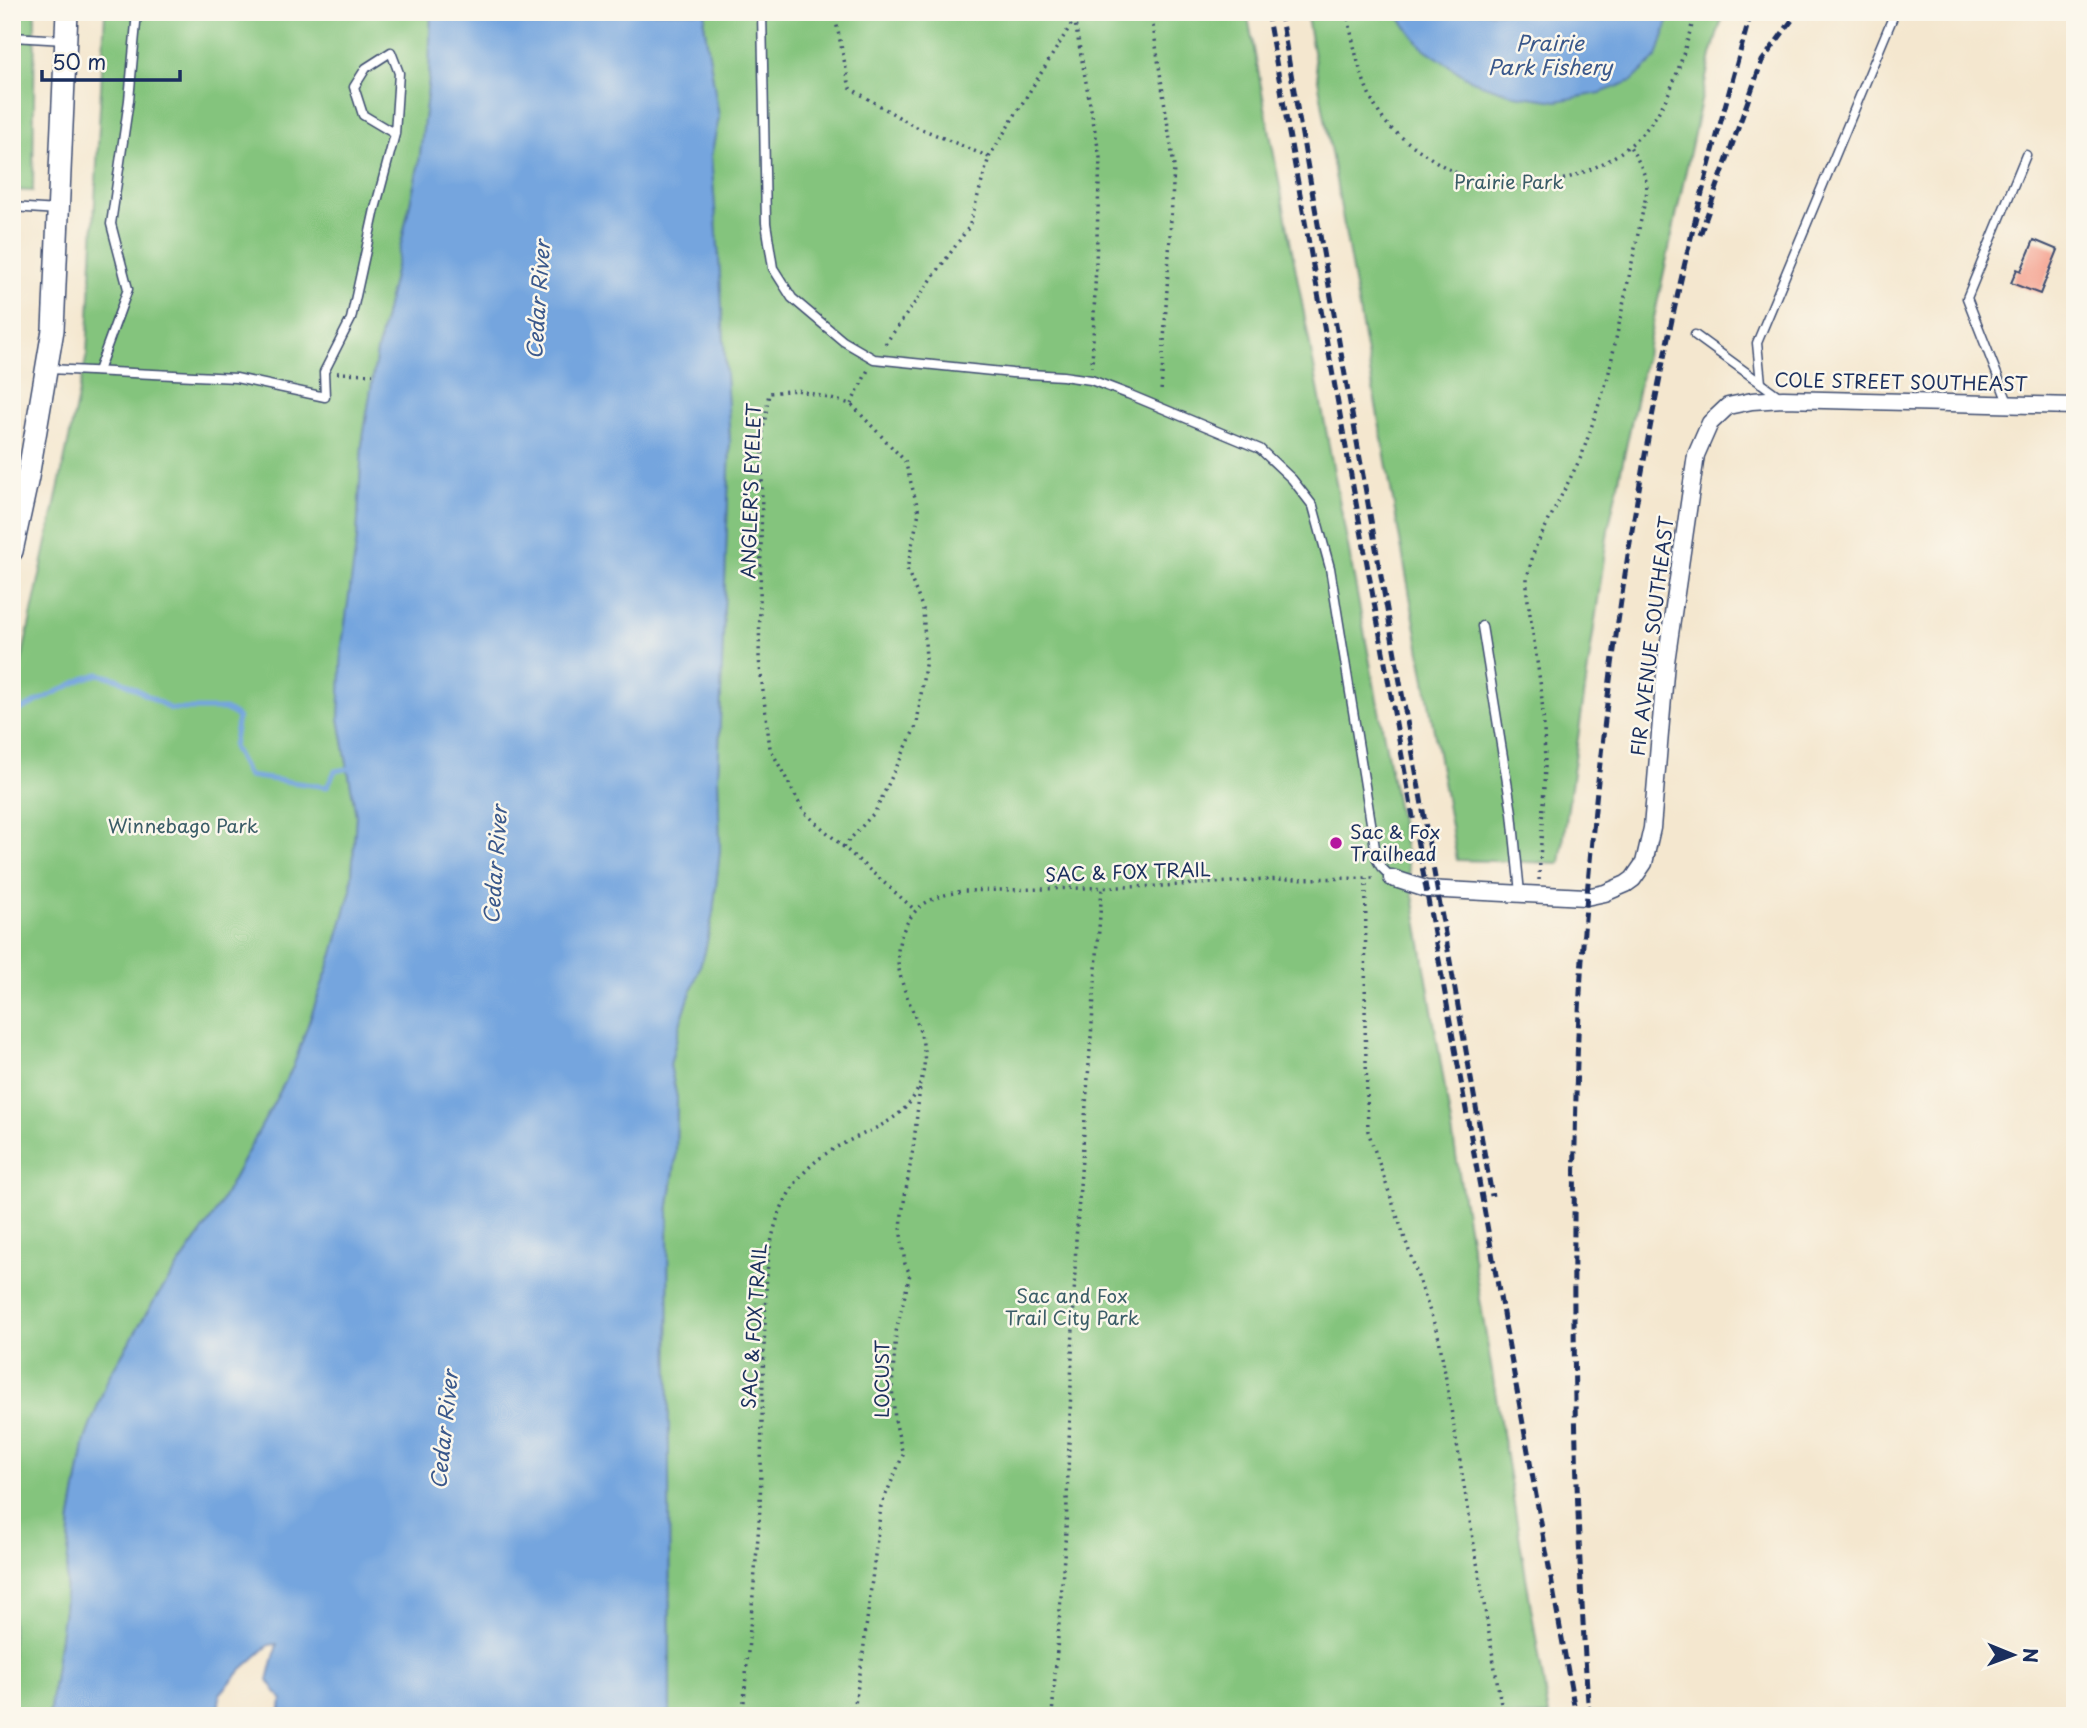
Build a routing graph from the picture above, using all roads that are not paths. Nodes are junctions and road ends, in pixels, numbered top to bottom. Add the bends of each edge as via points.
1 (67, 12) edge
2 (137, 12) edge
3 (762, 12) edge
4 (1895, 12) edge
5 (12, 37) edge
6 (65, 40) junction
7 (395, 134) junction
8 (2026, 155) dead end
9 (12, 207) edge
10 (58, 210) junction
11 (1695, 335) dead end
12 (47, 368) junction
13 (98, 371) junction
14 (1761, 383) junction
15 (1783, 399) junction
16 (2009, 405) junction
17 (1728, 406) joint
18 (2075, 406) edge
19 (12, 551) edge
20 (1482, 626) dead end
21 (1392, 877) joint
22 (1520, 893) junction

1 - 6 street
2 - 13 lane via 111,224 128,289
3 - 21 lane via 766,223 773,268 792,298 843,341 874,359 1091,380 1260,449 1312,506 1330,569 1377,860
4 - 14 lane via 1757,343
5 - 6 lane
6 - 10 street
7 - 7 lane via 399,73 391,52 366,68 354,87 363,115
7 - 13 lane via 351,319 324,372 325,397 236,378
8 - 16 lane via 1967,298
9 - 10 lane
10 - 12 street
11 - 14 lane
12 - 13 lane
12 - 19 street
14 - 15 lane
15 - 16 street, COLE STREET SOUTHEAST
15 - 17 street, COLE STREET SOUTHEAST
16 - 18 street, COLE STREET SOUTHEAST
17 - 22 street, FIR AVENUE SOUTHEAST via 1710,423 1696,455 1666,662 1644,863 1626,884 1605,893 1587,897
20 - 22 lane
21 - 22 street via 1426,889

